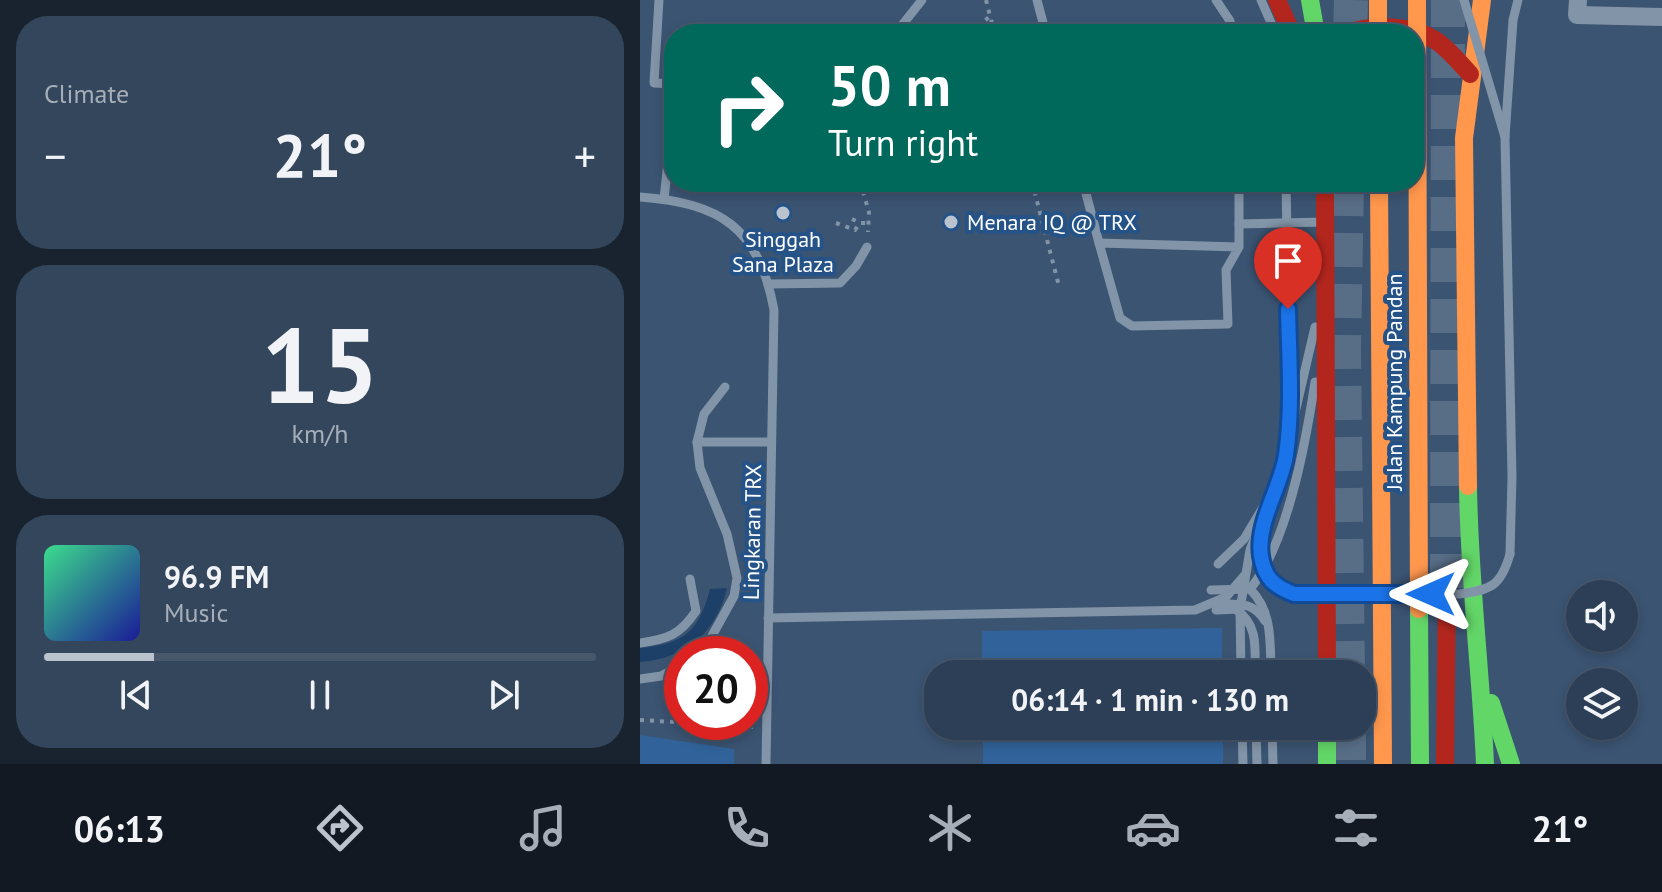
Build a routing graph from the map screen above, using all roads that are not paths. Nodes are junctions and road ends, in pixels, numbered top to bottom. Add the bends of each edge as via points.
1 (659, 0) edge
2 (922, 0) edge
3 (1037, 0) edge
4 (1216, 0) edge
5 (1261, 0) edge
6 (1277, 0) edge
7 (1310, 0) edge
8 (1378, 0) edge
9 (1417, 0) edge
10 (1464, 0) edge
11 (1482, 0) edge
12 (1491, 0) edge
13 (1518, 0) edge
14 (1578, 0) edge
15 (1662, 17) edge
16 (903, 24) edge
17 (1043, 24) edge
18 (1230, 24) edge
19 (1272, 24) edge
20 (1288, 24) edge
21 (1314, 24) edge
22 (1378, 24) edge
23 (1417, 24) edge
24 (1478, 29) junction
25 (1424, 36) edge
26 (1470, 74) junction
27 (664, 84) edge
28 (1505, 137) junction
29 (665, 192) edge
30 (1086, 192) edge
31 (1239, 192) edge
32 (1286, 192) edge
33 (1325, 192) edge
34 (1379, 192) edge
35 (1418, 192) edge
36 (640, 197) edge
37 (664, 199) junction
38 (1325, 222) junction
39 (1239, 224) junction
40 (1099, 243) junction
41 (867, 247) road end
42 (1239, 247) junction
43 (1325, 279) junction
44 (769, 284) junction
45 (725, 387) dead end
46 (697, 442) junction
47 (771, 442) junction
48 (1286, 457) junction
49 (1218, 564) dead end
50 (1246, 574) junction
51 (690, 579) dead end
52 (1447, 588) tunnel mouth
53 (1250, 589) junction
54 (1211, 590) dead end
55 (1240, 609) junction
56 (1195, 610) junction
57 (768, 618) junction
58 (1269, 635) junction
59 (712, 636) edge
60 (640, 643) edge
61 (1241, 660) edge
62 (1255, 660) edge
63 (1270, 660) edge
64 (1327, 660) edge
65 (1481, 673) junction
66 (664, 674) edge
67 (640, 679) edge
68 (1242, 740) edge
69 (1256, 740) edge
70 (1272, 740) edge
71 (1327, 740) edge
72 (766, 764) edge
73 (1243, 764) edge
74 (1257, 764) edge
75 (1273, 764) edge
76 (1327, 764) edge
77 (1383, 764) edge
78 (1420, 764) edge
79 (1445, 764) edge
80 (1485, 764) edge
81 (1511, 764) edge

1 - 27 lane via 654,83
2 - 16 lane
3 - 17 lane
4 - 18 lane
5 - 19 lane
6 - 20 main road
7 - 21 main road
8 - 22 main road, bridge
9 - 23 main road, Jalan Kampung Pandan, bridge
10 - 28 lane, bridge
11 - 24 main road
12 - 24 main road
13 - 28 lane
14 - 15 street via 1577,15
24 - 26 main road
25 - 26 main road
26 - 65 main road via 1464,138 1468,533
28 - 48 lane, bridge via 1512,477 1505,572 1496,585 1459,594 1294,594 1277,588 1265,574 1260,553
29 - 37 lane, bridge
30 - 40 lane
31 - 39 lane
32 - 48 lane, bridge
33 - 38 main road
34 - 77 main road, Jalan Kampung Pandan
35 - 78 main road, Jalan Kampung Pandan, bridge
36 - 37 lane, Lingkaran TRX, bridge
37 - 44 lane, Lingkaran TRX, bridge via 704,207 724,219 741,233
38 - 39 lane
38 - 43 main road
39 - 42 lane
40 - 42 lane
40 - 42 lane via 1120,318 1132,326 1228,324 1226,270
41 - 44 lane, bridge via 840,283
43 - 49 lane via 1292,427 1266,502 1244,539
43 - 53 lane via 1315,385 1301,456 1282,523 1262,575
43 - 64 main road
44 - 47 lane, Lingkaran TRX, bridge via 774,310
45 - 46 lane via 704,414
46 - 47 lane
46 - 59 lane via 700,468 727,534 737,578 734,596
47 - 57 lane, Lingkaran TRX, bridge
48 - 50 lane, bridge
50 - 55 lane, bridge
50 - 56 lane, Lingkaran TRX, bridge via 1226,597
51 - 60 lane via 696,611 683,631
52 - 79 main road
53 - 54 lane
53 - 58 lane via 1267,614
55 - 56 lane, Lingkaran TRX, bridge
55 - 61 lane, bridge
56 - 57 lane, Lingkaran TRX, bridge
57 - 72 lane, bridge
58 - 62 lane via 1256,609 1220,604 1243,615 1254,635
58 - 63 lane
65 - 80 main road
65 - 81 main road
66 - 67 lane
68 - 73 lane
69 - 74 lane
70 - 75 lane
71 - 76 main road

